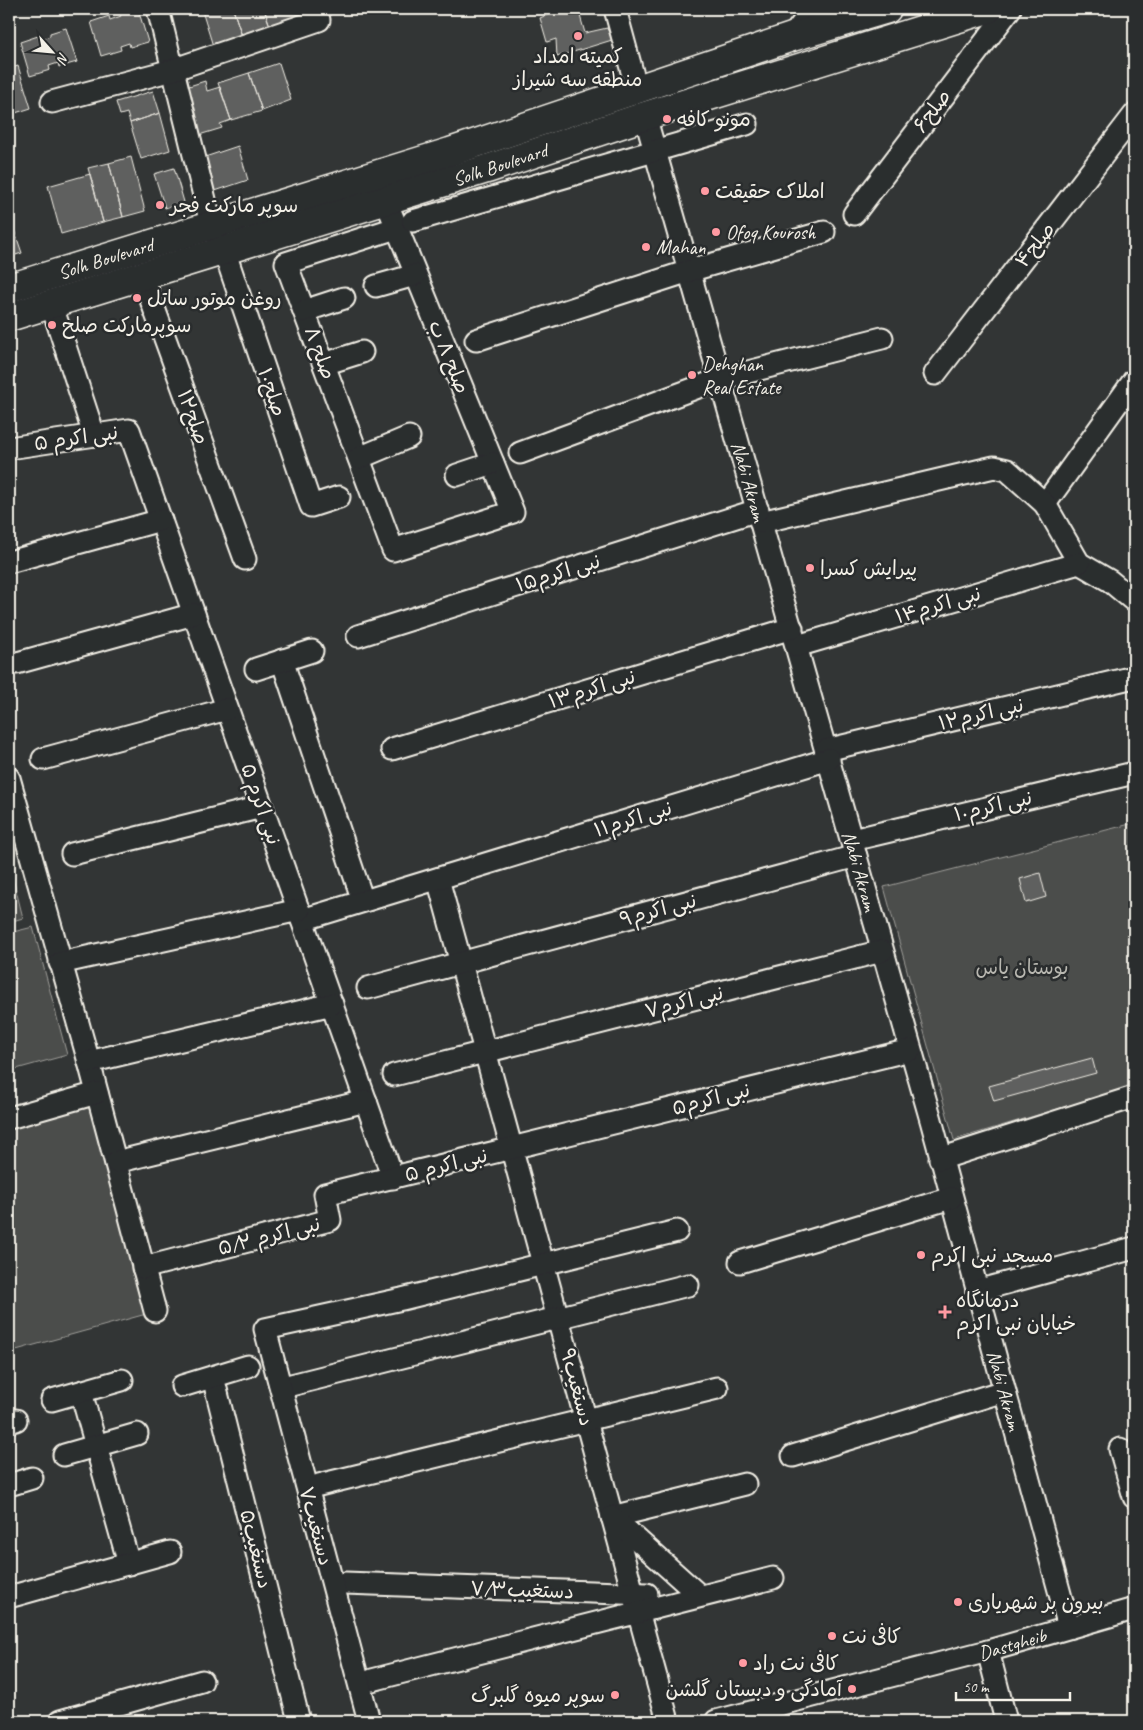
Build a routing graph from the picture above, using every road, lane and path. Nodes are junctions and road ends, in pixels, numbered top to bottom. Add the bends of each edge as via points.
1 (158, 9) edge
2 (615, 9) edge
3 (813, 9) edge
4 (887, 9) edge
5 (988, 9) edge
6 (1010, 9) edge
7 (317, 14) edge
8 (792, 36) junction
9 (172, 70) junction
10 (637, 90) junction
11 (52, 102) dead end
12 (1134, 115) edge
13 (645, 116) junction
14 (747, 124) dead end
15 (655, 152) junction
16 (386, 201) junction
17 (854, 214) dead end
18 (211, 224) junction
19 (405, 225) junction
20 (824, 232) dead end
21 (224, 250) junction
22 (689, 271) junction
23 (142, 275) junction
24 (415, 275) junction
25 (376, 286) dead end
26 (9, 288) edge
27 (344, 298) dead end
28 (51, 304) junction
29 (304, 311) junction
30 (9, 318) edge
31 (882, 338) dead end
32 (476, 340) dead end
33 (362, 352) dead end
34 (324, 364) junction
35 (935, 374) dead end
36 (720, 379) junction
37 (1134, 380) edge
38 (94, 436) junction
39 (409, 437) dead end
40 (9, 448) edge
41 (520, 454) dead end
42 (359, 458) junction
43 (493, 463) junction
44 (456, 475) dead end
45 (339, 497) dead end
46 (1045, 504) junction
47 (513, 512) joint
48 (760, 516) junction
49 (160, 520) junction
50 (245, 559) dead end
51 (9, 562) edge
52 (1079, 563) junction
53 (1134, 601) edge
54 (194, 614) junction
55 (358, 636) dead end
56 (794, 637) junction
57 (312, 651) dead end
58 (282, 660) junction
59 (17, 663) dead end
60 (256, 669) dead end
61 (1134, 677) edge
62 (227, 709) junction
63 (392, 750) dead end
64 (828, 754) junction
65 (43, 759) dead end
66 (1134, 773) edge
67 (9, 778) edge
68 (262, 807) junction
69 (854, 848) junction
70 (72, 854) dead end
71 (438, 879) junction
72 (363, 901) junction
73 (300, 915) junction
74 (882, 951) junction
75 (60, 963) junction
76 (461, 963) junction
77 (368, 988) dead end
78 (332, 1004) junction
79 (910, 1050) junction
80 (485, 1053) junction
81 (89, 1062) junction
82 (394, 1076) dead end
83 (97, 1093) junction
84 (1134, 1097) edge
85 (366, 1101) junction
86 (9, 1118) edge
87 (512, 1149) junction
88 (940, 1158) junction
89 (116, 1162) junction
90 (393, 1178) junction
91 (951, 1198) junction
92 (677, 1231) dead end
93 (1134, 1248) edge
94 (740, 1262) dead end
95 (543, 1264) junction
96 (143, 1268) junction
97 (688, 1285) dead end
98 (977, 1291) junction
99 (155, 1311) dead end
100 (558, 1318) junction
101 (248, 1366) dead end
102 (214, 1376) junction
103 (122, 1380) dead end
104 (291, 1385) dead end
105 (182, 1386) dead end
106 (717, 1388) dead end
107 (1004, 1391) junction
108 (81, 1392) junction
109 (52, 1400) dead end
110 (586, 1420) junction
111 (137, 1434) dead end
112 (96, 1446) junction
113 (1120, 1449) dead end
114 (64, 1455) dead end
115 (793, 1456) dead end
116 (32, 1478) dead end
117 (745, 1484) dead end
118 (9, 1485) edge
119 (319, 1485) dead end
120 (1134, 1496) edge
121 (612, 1517) junction
122 (170, 1552) dead end
123 (129, 1564) junction
124 (773, 1578) dead end
125 (345, 1583) dead end
126 (700, 1596) junction
127 (9, 1597) edge
128 (1134, 1610) edge
129 (638, 1612) junction
130 (1069, 1627) junction
131 (988, 1651) junction
132 (372, 1680) dead end
133 (202, 1681) dead end
134 (60, 1721) edge
135 (299, 1721) edge
136 (369, 1721) edge
137 (668, 1721) edge
138 (720, 1721) edge
139 (1006, 1721) edge

1 - 9 street
2 - 10 street
3 - 8 street
4 - 8 main road, Solh Boulevard
5 - 13 main road, Solh Boulevard
6 - 17 street, صلح۶
7 - 9 street
8 - 10 main road, Solh Boulevard
9 - 11 street
9 - 18 street
10 - 18 main road, Solh Boulevard via 450,152
12 - 35 street, صلح۴
13 - 15 street, Nabi Akram
13 - 16 main road, Solh Boulevard
14 - 15 street
15 - 19 street
15 - 22 street, Nabi Akram
16 - 19 street, صلح ۸ ب
16 - 21 main road, Solh Boulevard
18 - 21 street
18 - 26 main road, Solh Boulevard
19 - 24 street, صلح ۸ ب
19 - 29 street, ۸ صلح via 286,263
20 - 22 street
21 - 23 main road, Solh Boulevard
21 - 45 street, صلح۱۰ via 311,506
22 - 32 street
22 - 36 street, Nabi Akram
23 - 28 main road, Solh Boulevard
23 - 50 street, صلح۱۲
24 - 25 street
24 - 43 street, صلح ۸ ب
27 - 29 street
28 - 30 main road, Solh Boulevard
28 - 38 street
29 - 34 street, ۸ صلح
31 - 36 street
33 - 34 street
34 - 42 street, ۸ صلح
36 - 41 street
36 - 48 street, Nabi Akram
37 - 46 street
38 - 40 street, نبی اکرم ۵
38 - 49 street, نبی اکرم ۵ via 129,430
39 - 42 street
42 - 47 street, ۸ صلح via 393,550
43 - 44 street
43 - 47 street, صلح ۸ ب
46 - 48 street, نبی اکرم۱۵ via 1007,470 994,466
46 - 52 street
48 - 55 street, نبی اکرم۱۵
48 - 56 street, Nabi Akram
49 - 51 street
49 - 54 street, نبی اکرم ۵
52 - 53 street via 1110,581
52 - 56 street, نبی اکرم۱۴
54 - 59 street
54 - 62 street, نبی اکرم ۵
56 - 63 street, نبی اکرم۱۳
56 - 64 street, Nabi Akram
57 - 58 street
58 - 60 street
58 - 72 street
61 - 64 street, نبی اکرم۱۲
62 - 65 street
62 - 68 street, نبی اکرم ۵
64 - 69 street, Nabi Akram
64 - 71 street, نبی اکرم۱۱
66 - 69 street, نبی اکرم۱۰
67 - 75 street
68 - 70 street
68 - 73 street, نبی اکرم ۵
69 - 74 street, Nabi Akram
69 - 76 street, نبی اکرم۹
71 - 72 street, نبی اکرم۱۱
71 - 76 street
72 - 73 street, نبی اکرم۱۱
73 - 75 street, نبی اکرم۱۱
73 - 78 street, نبی اکرم ۵
74 - 79 street, Nabi Akram
74 - 80 street, نبی اکرم۷
75 - 81 street
76 - 77 street, نبی اکرم۹
76 - 80 street, دستغیب۹
78 - 81 street
78 - 85 street, نبی اکرم ۵
79 - 87 street, نبی اکرم۵
79 - 88 street, Nabi Akram
80 - 82 street, نبی اکرم۷
80 - 87 street, دستغیب۹
81 - 83 street
83 - 86 street
83 - 89 street
84 - 88 street
85 - 89 street
85 - 90 street, نبی اکرم ۵
87 - 90 street, نبی اکرم ۵
87 - 95 street, دستغیب۹
88 - 91 street, Nabi Akram
89 - 96 street
90 - 96 street, نبی اکرم ۵/۲ via 325,1194 330,1220
91 - 94 street
91 - 98 street, Nabi Akram
92 - 95 street
93 - 98 street
95 - 100 street, دستغیب۹
95 - 136 street, دستغیب۷ via 265,1329
96 - 99 street
97 - 100 street
98 - 107 street, Nabi Akram
100 - 104 street
100 - 110 street, دستغیب۹
101 - 102 street
102 - 105 street
102 - 135 street, دستغیب۵
103 - 108 street
106 - 110 street
107 - 115 street
107 - 130 street, Nabi Akram
108 - 109 street
108 - 112 street
110 - 119 street
110 - 121 street, دستغیب۹
111 - 112 street
112 - 114 street
112 - 123 street
113 - 120 street
116 - 118 street
117 - 121 street
121 - 126 street
121 - 129 street, دستغیب۹
122 - 123 street
123 - 127 street
124 - 126 street
125 - 126 street, دستغیب۷/۳
126 - 129 street
128 - 130 street, Dastgheib
129 - 132 street
129 - 137 street, دستغیب۹
130 - 131 street, Dastgheib
131 - 138 street, Dastgheib
131 - 139 street
133 - 134 street

